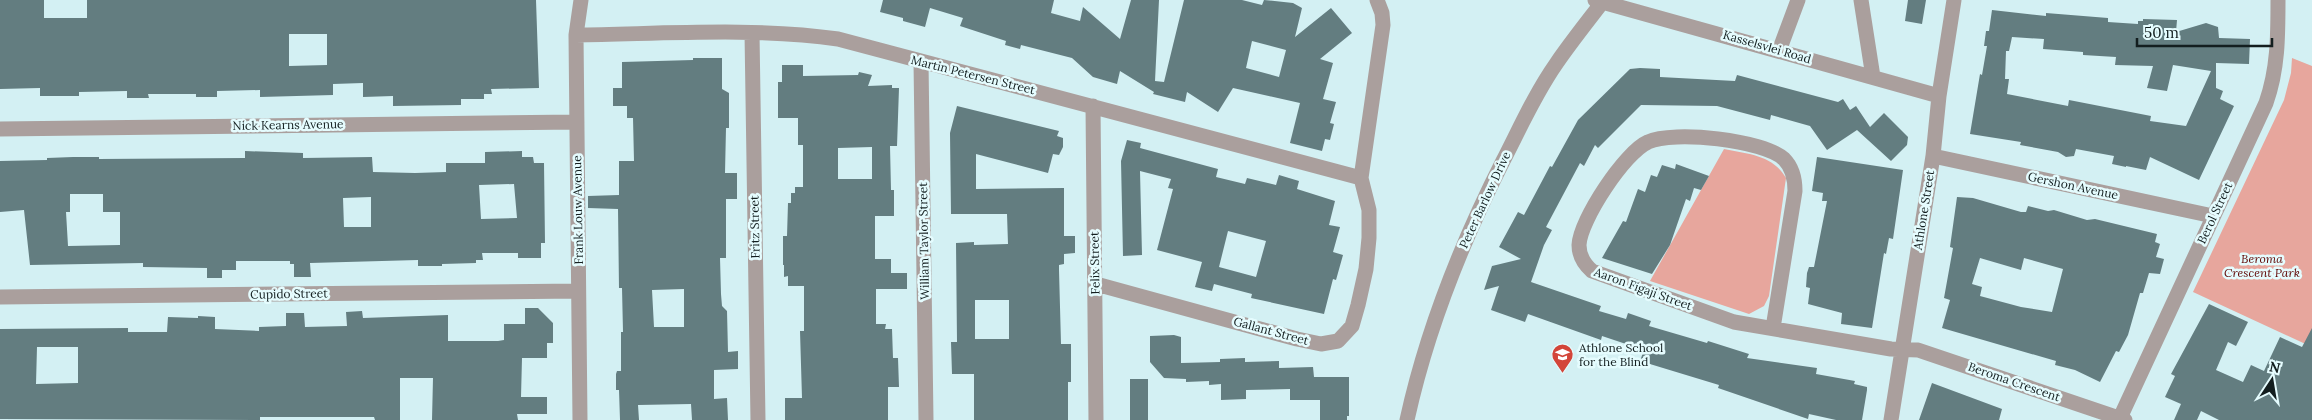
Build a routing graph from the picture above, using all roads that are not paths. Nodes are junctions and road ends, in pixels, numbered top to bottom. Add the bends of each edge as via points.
1 (581, 0) edge
2 (1377, 0) edge
3 (1798, 0) edge
4 (1861, 0) edge
5 (1954, 0) edge
6 (2278, 0) edge
7 (1600, 1) edge
8 (752, 33) junction
9 (576, 35) junction
10 (1779, 51) junction
11 (922, 62) junction
12 (1873, 77) junction
13 (1939, 96) junction
14 (1093, 106) junction
15 (577, 122) junction
16 (0, 128) edge
17 (1933, 156) junction
18 (1361, 178) junction
19 (2213, 216) junction
20 (1096, 284) junction
21 (578, 291) junction
22 (0, 297) edge
23 (1773, 328) junction
24 (1902, 349) junction
25 (2123, 419) edge
26 (580, 420) edge
27 (758, 420) edge
28 (926, 420) edge
29 (1096, 420) edge
30 (1407, 420) edge
31 (1891, 420) edge

1 - 9 street, Frank Louw Avenue
2 - 18 street, Gallant Street via 1383,25
3 - 10 street
4 - 12 street
5 - 13 street, Athlone Street
6 - 19 street, Berol Street via 2278,46 2271,88
7 - 10 street, Kasselsvlei Road
7 - 30 street, Peter Barlow Drive via 1534,98 1481,207 1432,325
8 - 9 street, Martin Petersen Street
8 - 11 street, Martin Petersen Street via 805,34 838,39
8 - 27 street, Fritz Street
9 - 15 street, Frank Louw Avenue
10 - 12 street, Kasselsvlei Road
11 - 14 street, Martin Petersen Street
11 - 28 street, William Taylor Street
12 - 13 street, Kasselsvlei Road
13 - 17 street, Athlone Street
14 - 18 street, Martin Petersen Street
14 - 20 street, Felix Street
15 - 16 street, Nick Kearns Avenue
15 - 21 street, Frank Louw Avenue
17 - 19 street, Gershon Avenue
17 - 24 street, Athlone Street
18 - 20 street, Gallant Street via 1368,210 1366,269 1352,326 1338,341 1321,344 1298,339
19 - 25 street, Berol Street
20 - 29 street, Felix Street
21 - 22 street, Cupido Street
21 - 26 street, Frank Louw Avenue
23 - 23 street, Aaron Figaji Street via 1734,322 1599,275 1586,265 1580,251 1581,234 1608,183 1639,147 1664,136 1721,139 1769,150 1785,160 1794,175 1795,191
23 - 24 street, Aaron Figaji Street
24 - 25 street, Beroma Crescent via 1918,350
24 - 31 street, Athlone Street

